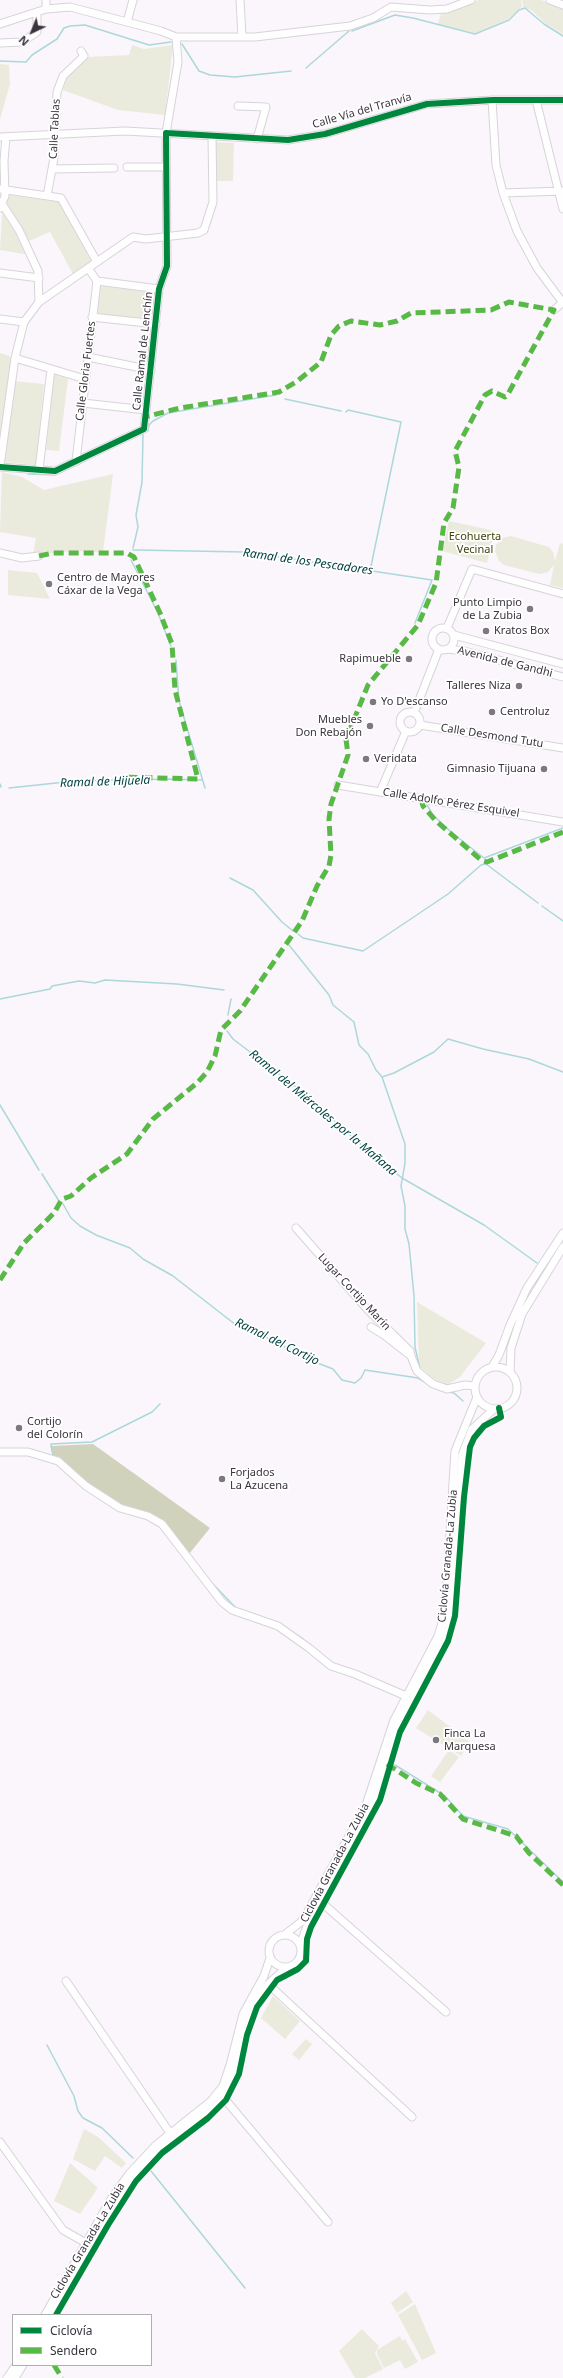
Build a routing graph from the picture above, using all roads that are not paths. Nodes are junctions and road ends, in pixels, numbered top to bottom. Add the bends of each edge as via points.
1 (46, 0) edge
2 (133, 0) edge
3 (240, 0) edge
4 (471, 0) edge
5 (550, 0) edge
6 (390, 4) edge
7 (563, 5) edge
8 (46, 9) junction
9 (37, 12) junction
10 (127, 22) junction
11 (0, 24) edge
12 (176, 37) junction
13 (242, 37) junction
14 (0, 43) edge
15 (80, 51) dead end
16 (493, 100) junction
17 (536, 100) junction
18 (563, 100) edge
19 (238, 106) dead end
20 (55, 133) junction
21 (166, 133) junction
22 (3, 137) edge
23 (212, 137) junction
24 (257, 139) junction
25 (127, 167) dead end
26 (165, 167) junction
27 (114, 168) dead end
28 (53, 169) junction
29 (2, 189) edge
30 (560, 191) edge
31 (505, 193) junction
32 (47, 196) junction
33 (1, 206) edge
34 (563, 209) edge
35 (166, 235) junction
36 (97, 262) junction
37 (88, 268) junction
38 (0, 273) edge
39 (38, 278) junction
40 (97, 281) junction
41 (160, 289) junction
42 (563, 298) edge
43 (39, 302) junction
44 (563, 303) edge
45 (554, 310) dead end
46 (92, 317) junction
47 (0, 319) edge
48 (24, 322) junction
49 (156, 324) junction
50 (88, 357) junction
51 (15, 358) junction
52 (51, 369) junction
53 (150, 370) junction
54 (85, 379) junction
55 (83, 403) junction
56 (146, 410) junction
57 (76, 461) junction
58 (0, 466) edge
59 (39, 470) junction
60 (0, 553) edge
61 (39, 556) dead end
62 (563, 594) edge
63 (447, 628) junction
64 (454, 635) junction
65 (443, 649) junction
66 (563, 664) edge
67 (563, 677) edge
68 (414, 713) junction
69 (420, 725) junction
70 (406, 731) junction
71 (563, 748) edge
72 (338, 785) dead end
73 (380, 792) junction
74 (563, 822) edge
75 (296, 1228) dead end
76 (563, 1233) edge
77 (563, 1247) edge
78 (371, 1326) dead end
79 (411, 1356) junction
80 (492, 1367) junction
81 (510, 1372) junction
82 (475, 1386) junction
83 (477, 1397) junction
84 (494, 1409) junction
85 (0, 1452) edge
86 (406, 1696) junction
87 (321, 1902) junction
88 (284, 1935) junction
89 (300, 1945) junction
90 (270, 1958) junction
91 (286, 1968) junction
92 (66, 1981) dead end
93 (268, 1984) junction
94 (446, 2012) dead end
95 (223, 2097) junction
96 (412, 2117) dead end
97 (170, 2133) junction
98 (0, 2142) edge
99 (328, 2222) dead end
100 (86, 2243) junction
101 (45, 2314) edge
102 (53, 2314) edge
103 (15, 2366) edge
104 (22, 2366) edge
105 (7, 2378) edge
106 (15, 2378) edge

1 - 8 street
2 - 10 street
3 - 13 street
4 - 6 street via 447,9 430,10
5 - 7 street
6 - 13 street via 372,18 350,26
8 - 9 street
8 - 10 street via 70,7
9 - 11 street
9 - 14 street via 37,32 22,42
10 - 12 street
12 - 13 street
12 - 21 street, Calle Ramal de Lenchín via 178,62
15 - 20 street, Calle Tablas via 84,56 63,76 58,92
16 - 17 street, Calle Vía del Tranvía
16 - 24 street, Calle Vía del Tranvía via 427,104 325,134 288,140
16 - 31 street
17 - 18 street, Calle Vía del Tranvía
17 - 30 street
19 - 24 street via 266,107
20 - 21 street, Calle Vía del Tranvía
20 - 22 street, Calle Vía del Tranvía
20 - 28 street, Calle Tablas
21 - 23 street, Calle Vía del Tranvía
21 - 26 street, Calle Ramal de Lenchín
22 - 29 street
23 - 24 street, Calle Vía del Tranvía
23 - 35 street via 213,202 204,230 198,233
25 - 26 street
26 - 35 street, Calle Ramal de Lenchín
27 - 28 street, Calle Tablas
28 - 32 street, Calle Tablas
29 - 32 street
29 - 33 street
30 - 31 street
30 - 34 street
31 - 42 street via 540,268
31 - 44 street via 517,231 537,268
32 - 36 street via 61,198
33 - 39 street via 19,230 38,271
35 - 36 street via 146,239 133,237
35 - 41 street, Calle Ramal de Lenchín via 167,266
36 - 37 street
37 - 40 street
37 - 43 street
38 - 39 street
39 - 43 street
40 - 41 street
40 - 46 street, Calle Gloria Fuertes
41 - 49 street, Calle Ramal de Lenchín
43 - 48 street
44 - 45 street
46 - 49 street
46 - 50 street, Calle Gloria Fuertes
47 - 48 street
48 - 51 street
49 - 53 street, Calle Ramal de Lenchín
50 - 53 street
50 - 54 street, Calle Gloria Fuertes
51 - 52 street
51 - 58 street
52 - 54 street
52 - 59 street
53 - 56 street, Calle Ramal de Lenchín
54 - 55 street, Calle Gloria Fuertes
55 - 56 street
55 - 57 street, Calle Gloria Fuertes
56 - 57 street, Calle Ramal de Lenchín via 144,429
57 - 59 street via 55,471
58 - 59 street
60 - 61 street via 22,558
62 - 63 street via 472,569
63 - 64 street
63 - 65 street via 437,629 433,635 434,644
64 - 65 street via 454,642
64 - 66 street, Avenida de Gandhi
65 - 67 street, Avenida de Gandhi via 464,651
65 - 68 street
68 - 69 street via 419,718
68 - 70 street via 406,713 401,718 401,726
69 - 70 street via 413,732
69 - 71 street, Calle Desmond Tutu
70 - 73 street
72 - 73 street, Calle Adolfo Pérez Esquivel
73 - 74 street, Calle Adolfo Pérez Esquivel
75 - 79 street, Lugar Cortijo Marín via 367,1309 410,1351
76 - 80 street via 527,1288
77 - 81 street via 522,1314 511,1348
78 - 79 street, Lugar Cortijo Marín
79 - 82 street, Lugar Cortijo Marín via 417,1371 433,1384 447,1389 465,1385
80 - 81 street
80 - 82 street via 480,1375
81 - 84 street via 517,1383 515,1396 507,1406
82 - 83 street
83 - 84 street via 486,1406
83 - 86 street via 455,1451 442,1623 432,1649
84 - 87 street via 472,1430 462,1455 448,1626 399,1722 373,1803
85 - 86 street via 24,1451 53,1459 70,1470 86,1486 120,1508 154,1519 167,1529 222,1602 232,1610 278,1626 331,1666
86 - 88 street via 389,1733 366,1806 307,1913 301,1922
87 - 89 street via 306,1926
87 - 94 street
88 - 89 street via 294,1937
88 - 90 street via 271,1942
89 - 91 street via 302,1950 299,1960
90 - 91 street via 276,1965
90 - 97 street via 264,1976 243,2014 222,2086 206,2105
91 - 93 street
92 - 97 street
93 - 95 street via 250,2013 234,2076
93 - 96 street
95 - 99 street
95 - 102 street via 207,2113 164,2146 132,2179 115,2203
97 - 100 street via 129,2174 111,2199
98 - 100 street via 63,2230
100 - 101 street
103 - 105 street
104 - 106 street

